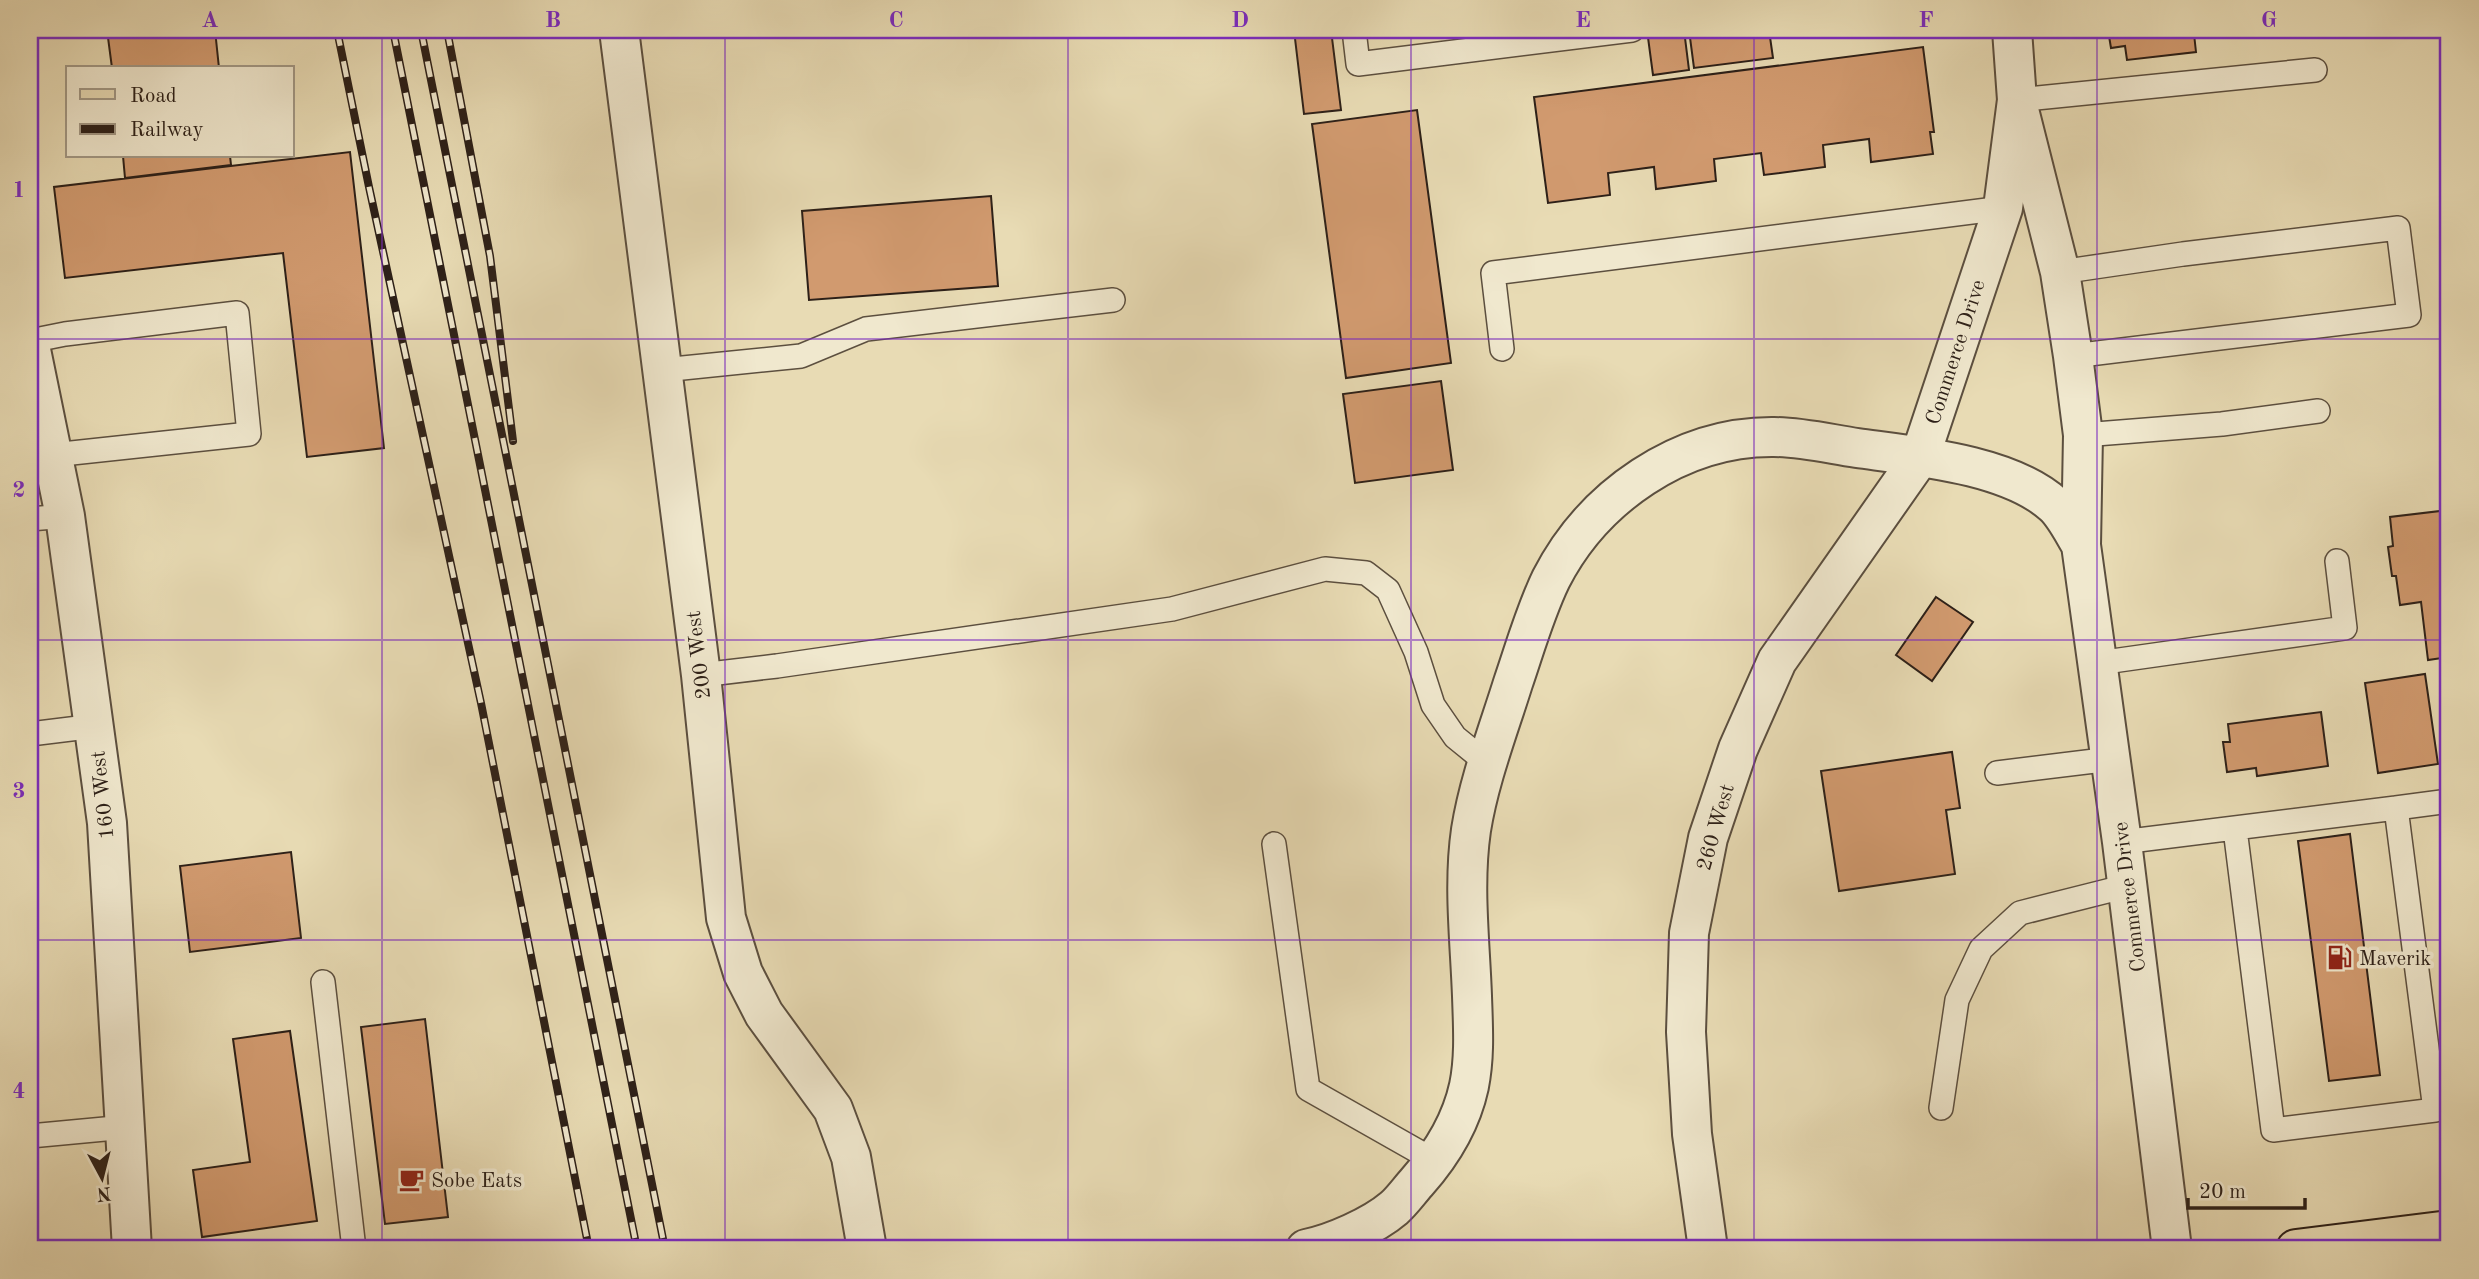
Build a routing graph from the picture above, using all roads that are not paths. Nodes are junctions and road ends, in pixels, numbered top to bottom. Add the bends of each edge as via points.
1 (620, 30) edge
2 (1354, 30) edge
3 (1632, 30) edge
4 (2012, 30) edge
5 (2315, 70) dead end
6 (2017, 100) junction
7 (2003, 208) junction
8 (2060, 272) junction
9 (1113, 300) dead end
10 (30, 343) edge
11 (1502, 349) dead end
12 (2073, 356) junction
13 (663, 370) junction
14 (2318, 411) dead end
15 (2083, 435) junction
16 (53, 455) junction
17 (1920, 457) junction
18 (47, 518) edge
19 (2081, 545) junction
20 (2337, 561) dead end
21 (2098, 663) junction
22 (701, 674) junction
23 (95, 726) junction
24 (30, 734) edge
25 (2111, 759) junction
26 (1487, 763) junction
27 (1997, 773) dead end
28 (2449, 801) edge
29 (2396, 807) junction
30 (2235, 829) junction
31 (2122, 842) junction
32 (1274, 844) dead end
33 (2127, 886) junction
34 (323, 982) dead end
35 (1941, 1108) dead end
36 (126, 1127) junction
37 (30, 1136) edge
38 (1435, 1161) junction
39 (2449, 1230) edge
40 (132, 1249) edge
41 (354, 1249) edge
42 (867, 1249) edge
43 (1306, 1249) edge
44 (1708, 1249) edge
45 (2172, 1249) edge
46 (2295, 1249) edge

1 - 13 street, 200 West
2 - 3 lane via 1358,64
4 - 6 street, Commerce Drive
5 - 6 lane
6 - 7 street, Commerce Drive
6 - 8 street, Commerce Drive
7 - 11 lane via 1493,273
7 - 17 street, Commerce Drive
8 - 12 street, Commerce Drive
8 - 12 lane via 2398,228 2409,315
9 - 13 lane via 866,329 801,356
10 - 16 street, 160 West
10 - 16 lane via 65,334 237,313 249,434
12 - 15 street, Commerce Drive
13 - 22 street, 200 West
14 - 15 lane
15 - 19 street, Commerce Drive
16 - 18 street, 160 West
17 - 19 street, Commerce Drive via 1991,472 2025,485 2056,506
17 - 26 street via 1776,437 1740,439 1674,459 1639,479 1606,505 1551,579
17 - 44 street, 260 West via 1777,661 1738,749 1708,838 1689,933 1686,1032 1692,1134
18 - 23 street, 160 West
19 - 21 street, Commerce Drive
20 - 21 lane via 2345,628
21 - 25 street, Commerce Drive
22 - 26 lane via 1172,609 1325,569 1366,573 1388,590 1433,705 1455,737
22 - 42 street, 200 West via 726,918 743,973 764,1014 833,1109 851,1157
23 - 24 lane
23 - 36 street, 160 West via 107,823
25 - 27 lane
25 - 31 street, Commerce Drive
26 - 38 street via 1471,830 1467,890 1474,1055 1469,1089 1455,1129
28 - 29 lane
29 - 30 lane
29 - 30 lane via 2435,1110 2273,1130
30 - 31 lane
31 - 33 street, Commerce Drive
32 - 38 lane via 1308,1090
33 - 35 lane via 2020,913 1981,949 1957,1000
33 - 45 street, Commerce Drive
34 - 41 lane
36 - 37 lane
36 - 40 street, 160 West
38 - 43 street via 1394,1208 1360,1229
39 - 46 main road

